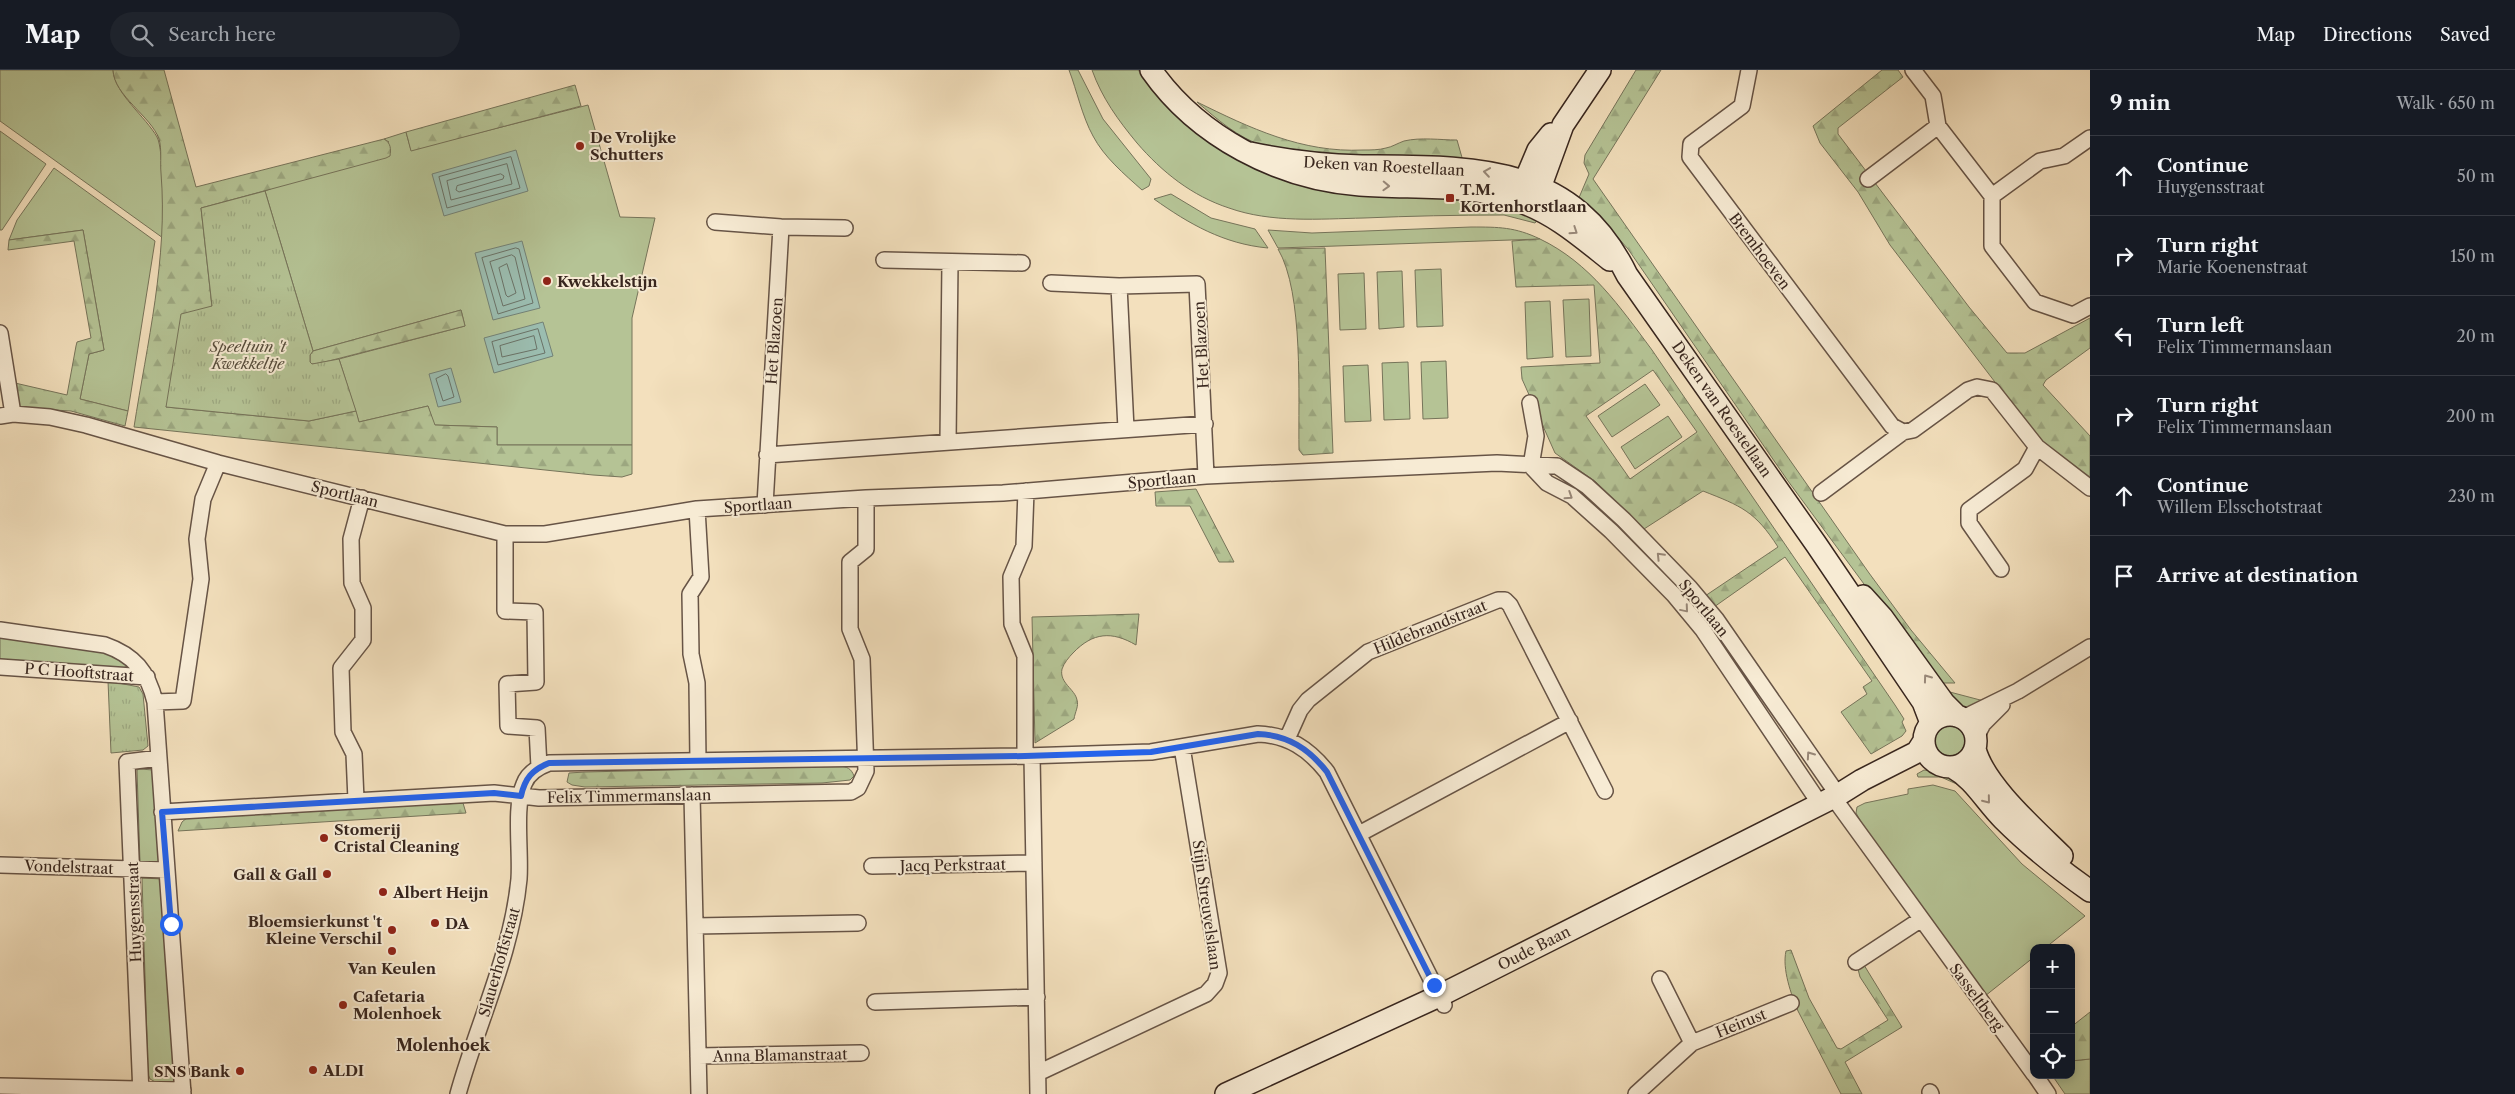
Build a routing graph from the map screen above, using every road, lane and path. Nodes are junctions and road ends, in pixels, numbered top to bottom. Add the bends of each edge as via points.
1 (1151, 70) edge
2 (1600, 70) edge
3 (1749, 70) edge
4 (1913, 70) edge
5 (1938, 126) junction
6 (2090, 138) edge
7 (1868, 179) dead end
8 (1529, 194) junction
9 (1992, 196) junction
10 (715, 222) dead end
11 (781, 227) junction
12 (845, 228) dead end
13 (884, 260) dead end
14 (950, 262) junction
15 (1022, 263) dead end
16 (1051, 283) dead end
17 (1119, 286) junction
18 (2090, 306) edge
19 (0, 333) edge
20 (1530, 403) dead end
21 (7, 415) edge
22 (1205, 424) junction
23 (1126, 430) junction
24 (1903, 432) junction
25 (948, 442) junction
26 (2037, 447) junction
27 (767, 455) junction
28 (218, 463) junction
29 (1531, 466) junction
30 (1206, 476) junction
31 (2090, 488) edge
32 (1026, 491) junction
33 (1821, 493) dead end
34 (362, 498) junction
35 (866, 498) junction
36 (765, 505) junction
37 (698, 509) junction
38 (505, 534) junction
39 (1816, 544) junction
40 (2001, 569) dead end
41 (0, 630) edge
42 (2090, 647) edge
43 (0, 667) edge
44 (147, 677) junction
45 (2018, 691) junction
46 (155, 702) junction
47 (1960, 717) junction
48 (1570, 721) junction
49 (1928, 732) junction
50 (1287, 739) junction
51 (1976, 743) junction
52 (1182, 747) junction
53 (1029, 756) junction
54 (159, 758) junction
55 (865, 759) junction
56 (698, 761) junction
57 (1945, 766) junction
58 (539, 767) junction
59 (1605, 791) dead end
60 (692, 794) junction
61 (521, 796) junction
62 (1831, 799) junction
63 (356, 800) junction
64 (162, 812) junction
65 (1359, 834) junction
66 (1034, 863) junction
67 (0, 865) edge
68 (872, 866) dead end
69 (132, 869) junction
70 (167, 870) junction
71 (2090, 881) edge
72 (2090, 891) edge
73 (1920, 920) junction
74 (858, 923) dead end
75 (695, 926) junction
76 (1856, 962) dead end
77 (1660, 980) dead end
78 (1037, 997) junction
79 (1442, 1001) junction
80 (875, 1002) dead end
81 (1791, 1003) dead end
82 (1692, 1043) junction
83 (861, 1053) dead end
84 (698, 1056) junction
85 (2030, 1070) edge
86 (1038, 1073) junction
87 (2037, 1079) edge
88 (1252, 1083) edge
89 (0, 1086) edge
90 (141, 1092) edge
91 (183, 1092) edge
92 (458, 1094) edge
93 (699, 1094) edge
94 (1038, 1094) edge
95 (1226, 1094) edge
96 (1636, 1094) edge
97 (2048, 1094) edge

1 - 8 main road, Deken van Roestellaan via 1192,115 1216,134 1278,167 1338,182
2 - 8 main road via 1563,125
3 - 24 street, Bremhoeven via 1742,106 1691,144 1690,158 1892,426
4 - 5 street via 1933,96
5 - 7 street
5 - 9 street
6 - 9 street via 2064,156 2040,161
8 - 39 main road, Deken van Roestellaan via 1627,275
9 - 18 street via 1992,246 2035,302 2073,315
10 - 11 street
11 - 12 street
11 - 27 street, Het Blazoen
13 - 14 street
14 - 15 street
14 - 25 street
16 - 17 street, Het Blazoen
17 - 22 street, Het Blazoen via 1198,284
17 - 23 street
19 - 21 street
20 - 29 street via 1536,436
21 - 28 street, Sportlaan via 50,417 86,425
22 - 23 street
22 - 30 street, Het Blazoen
23 - 25 street
24 - 26 street via 1913,430 1968,390 1978,387 1992,390
24 - 33 street
25 - 27 street
26 - 31 street
26 - 40 street via 2025,469 1969,510 1969,523
27 - 36 street, Het Blazoen
28 - 34 street, Sportlaan
28 - 46 street via 203,499 197,539 201,579 183,701
29 - 30 street, Sportlaan via 1497,463
29 -> 62 street, Sportlaan via 1548,483 1572,496 1611,531 1674,595
62 -> 29 street, Sportlaan via 1716,620 1690,588 1587,486 1557,466
30 - 32 street, Sportlaan
32 - 35 street, Sportlaan
32 - 53 street via 1024,546 1011,577 1012,624 1025,656
34 - 38 street, Sportlaan
34 - 63 street via 351,540 352,582 363,608 363,640 342,668 343,732 354,754
35 - 36 street, Sportlaan
35 - 55 street, Felix Timmermanslaan via 866,549 850,562 850,629 862,659
36 - 37 street, Sportlaan
37 - 38 street, Sportlaan via 545,534
37 - 56 street via 701,577 690,594 690,602 691,654 697,683
38 - 58 street via 505,611 535,612 536,682 507,684 508,726 538,728
47 -> 39 main road, Deken van Roestellaan via 1944,703 1882,617
39 - 49 main road, Deken van Roestellaan via 1923,702
41 - 44 street, P C Hooftstraat via 121,651 131,657
42 - 45 street
43 - 44 street, P C Hooftstraat
44 - 46 street
45 - 47 street
45 - 51 street via 1983,724
46 - 54 street
47 - 49 main road via 1944,715
47 - 51 main road via 1970,724
48 - 50 street, Hildebrandstraat via 1510,605 1505,600 1498,600 1368,652 1308,700
48 - 59 street, Hildebrandstraat
48 - 65 street
49 - 57 main road via 1928,755
49 - 62 main road, Oude Baan via 1917,752
50 - 52 street via 1273,734 1258,734
50 - 65 street via 1302,746 1327,772
51 - 57 main road via 1966,762
51 - 71 main road via 1978,763 2012,806
52 - 53 street via 1151,752
52 - 86 street, Stijn Streuvelslaan via 1219,972 1215,984 1206,994
53 - 55 street
53 - 66 street
54 - 64 street
54 - 69 street, Huygensstraat via 127,762
55 - 56 street
55 - 60 street, Felix Timmermanslaan via 862,783 851,792
56 - 58 street via 549,763
57 - 62 main road, Oude Baan via 1924,765 1890,782
57 -> 72 main road via 1964,774 2028,844
58 - 61 street, Felix Timmermanslaan via 530,774
60 - 61 street, Felix Timmermanslaan
60 - 75 street, Anna Blamanstraat
61 - 63 street via 494,793
61 - 92 street, Slauerhoffstraat via 516,909
62 - 73 street, Sasseltberg
62 - 79 main road, Oude Baan
63 - 64 street
64 - 70 street
65 - 79 street
66 - 68 street, Jacq Perkstraat
66 - 78 street
67 - 69 street, Vondelstraat
69 - 70 street, Vondelstraat
69 - 90 street, Huygensstraat
70 - 91 street
73 - 76 street
73 - 85 street, Sasseltberg
74 - 75 street
75 - 84 street, Anna Blamanstraat
77 - 82 street
78 - 80 street
78 - 86 street
79 - 88 main road, Oude Baan
81 - 82 street, Heirust
82 - 96 street, Heirust
83 - 84 street, Anna Blamanstraat
84 - 93 street, Anna Blamanstraat
86 - 94 street
87 - 97 street, Sasseltberg
88 - 95 main road, Oude Baan
89 - 90 street
90 - 91 street

